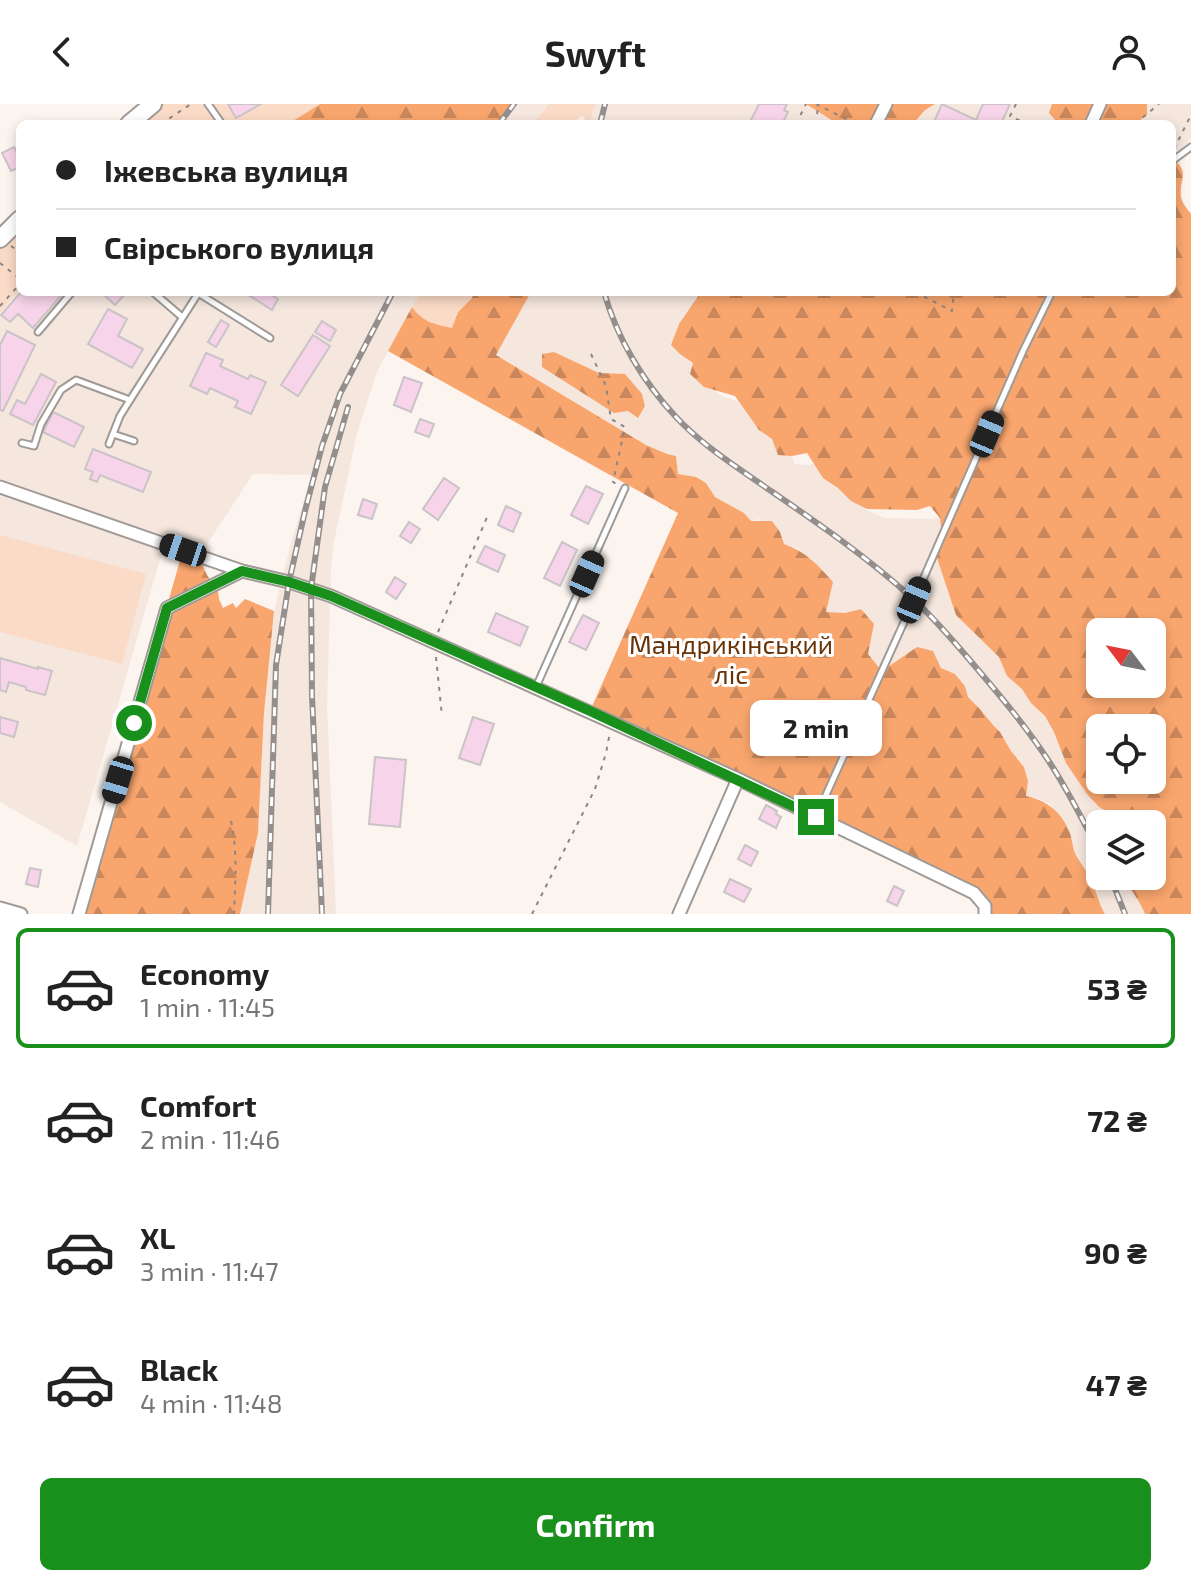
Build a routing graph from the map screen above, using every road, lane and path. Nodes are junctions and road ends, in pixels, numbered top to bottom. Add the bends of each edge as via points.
1 (153, 104) edge
2 (191, 104) edge
3 (817, 104) edge
4 (1016, 104) edge
5 (1159, 104) edge
6 (1191, 115) edge
7 (134, 120) edge
8 (167, 120) edge
9 (848, 120) edge
10 (1018, 120) edge
11 (1140, 120) edge
12 (1176, 145) edge
13 (16, 223) edge
14 (0, 239) edge
15 (0, 263) edge
16 (16, 277) edge
17 (16, 286) edge
18 (69, 296) edge
19 (158, 296) edge
20 (196, 296) edge
21 (203, 296) edge
22 (923, 296) edge
23 (954, 296) edge
24 (1050, 296) edge
25 (0, 306) edge
26 (182, 317) junction
27 (38, 332) dead end
28 (270, 338) dead end
29 (591, 354) dead end
30 (130, 400) junction
31 (113, 434) junction
32 (134, 441) dead end
33 (22, 443) dead end
34 (109, 444) dead end
35 (0, 487) edge
36 (625, 488) joint
37 (488, 515) dead end
38 (242, 571) junction
39 (434, 642) junction
40 (536, 688) junction
41 (442, 716) dead end
42 (611, 722) junction
43 (738, 779) junction
44 (816, 817) junction
45 (231, 821) dead end
46 (0, 908) edge
47 (985, 910) edge
48 (21, 914) edge
49 (79, 914) edge
50 (234, 914) edge
51 (532, 914) edge
52 (679, 914) edge

1 - 7 main road
2 - 8 path
3 - 9 path
4 - 10 path via 1010,116
5 - 11 path
6 - 12 path
13 - 14 main road
15 - 16 path
17 - 25 path
18 - 27 lane
19 - 26 lane
20 - 26 lane
21 - 28 lane
22 - 23 path via 952,311
24 - 44 lane
26 - 30 lane
29 - 36 path via 606,386 611,419 625,427 613,482
30 - 31 lane
30 - 33 lane via 76,380 61,390 34,446
31 - 32 lane
31 - 34 lane
35 - 38 street
36 - 40 lane
37 - 39 path
38 - 39 street via 331,596
38 - 49 street via 167,608
39 - 40 street
39 - 41 path
40 - 42 street
42 - 43 street
42 - 51 path via 595,789
43 - 44 street
43 - 52 street
44 - 47 street via 974,893
45 - 50 path via 237,867
46 - 48 street

